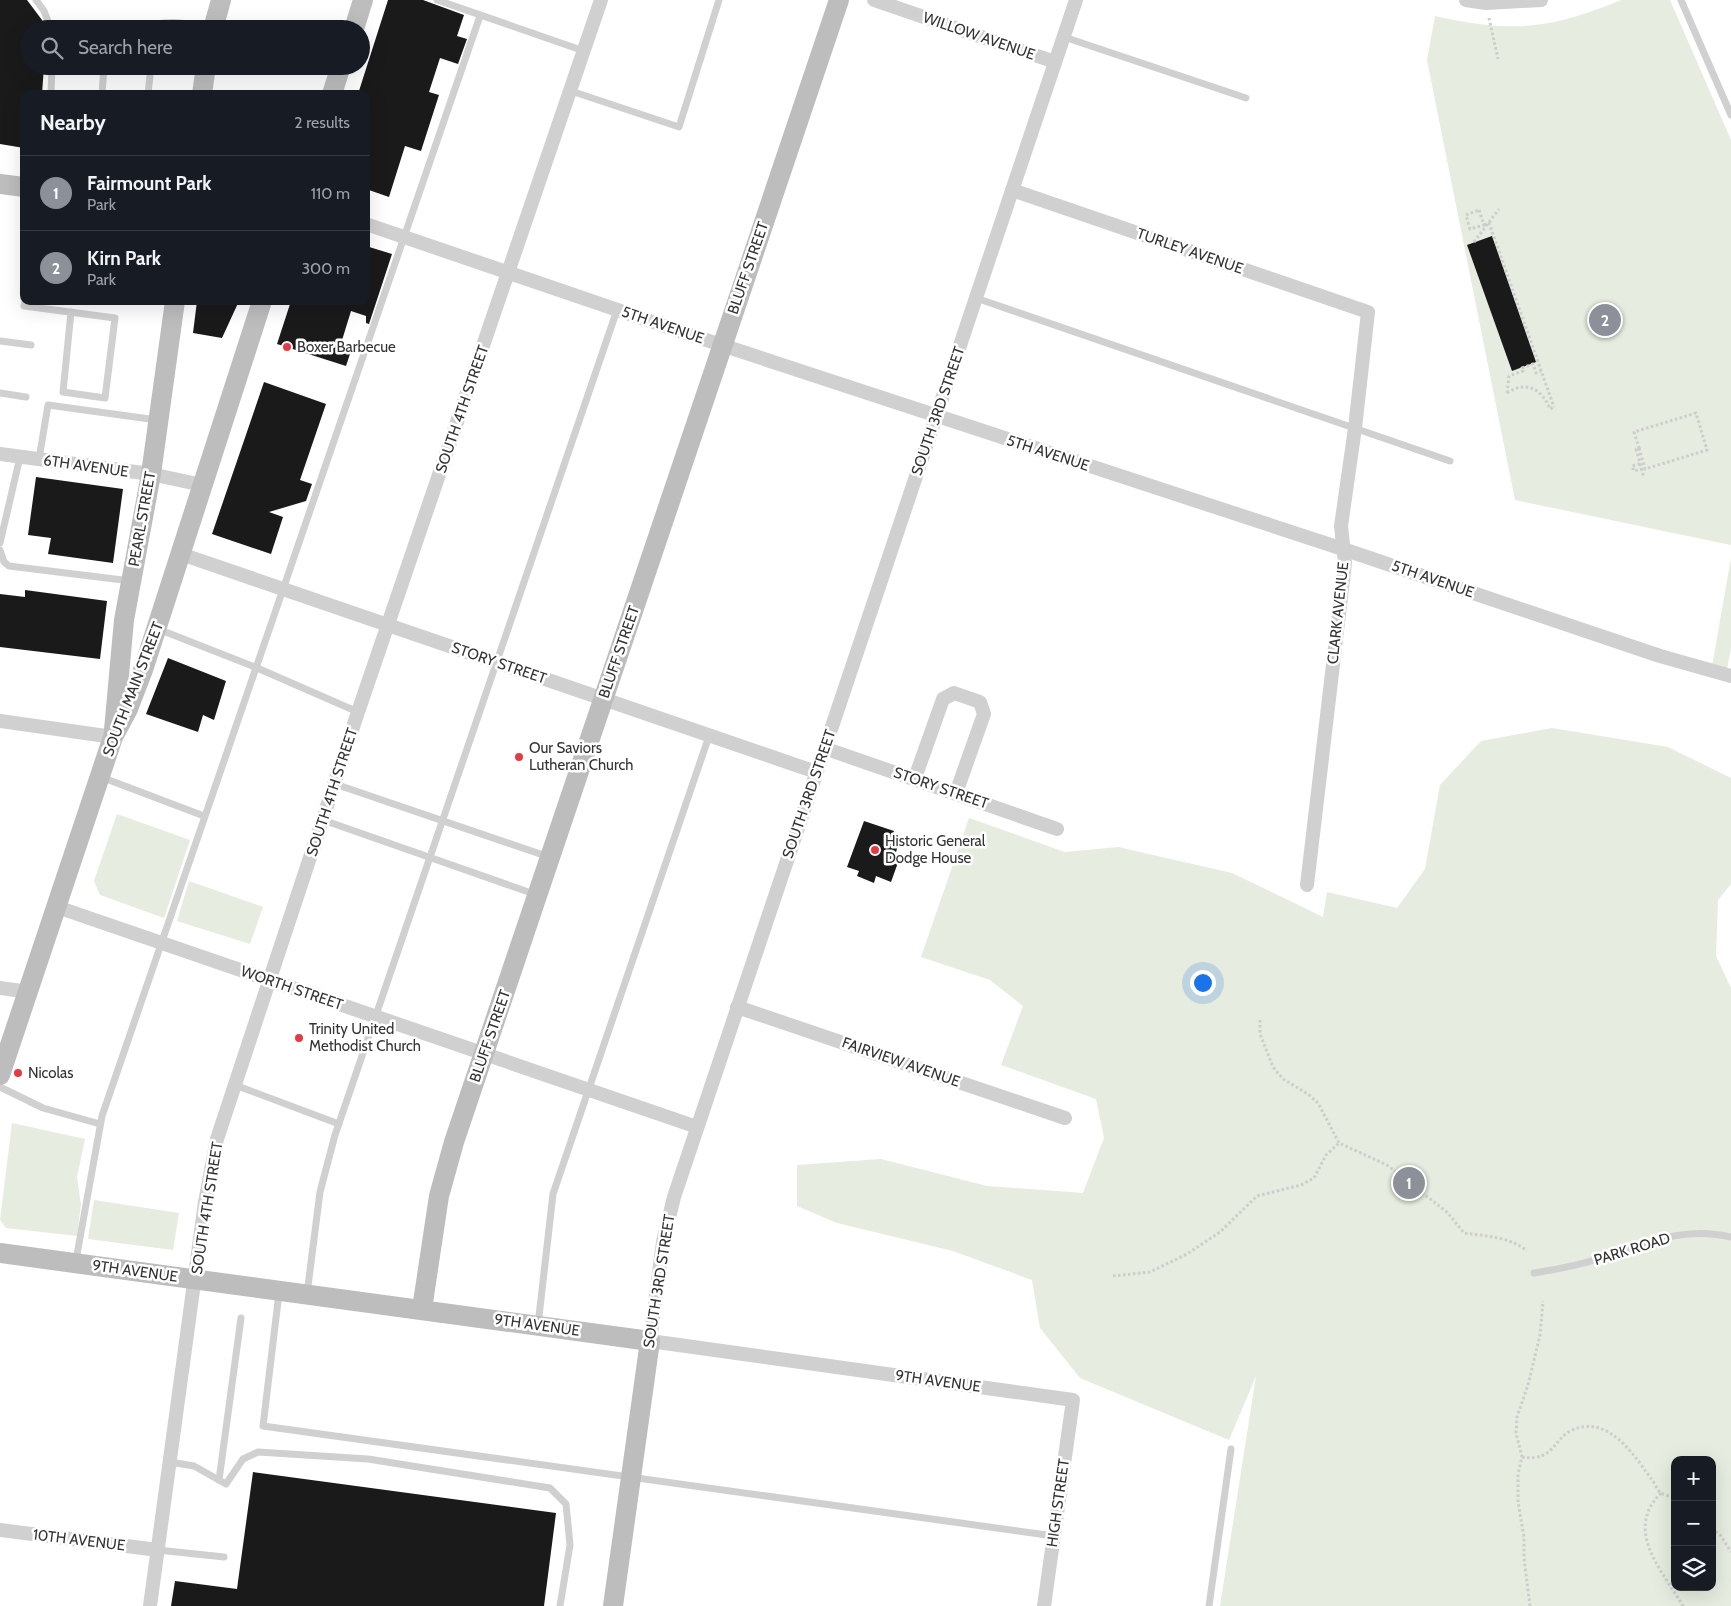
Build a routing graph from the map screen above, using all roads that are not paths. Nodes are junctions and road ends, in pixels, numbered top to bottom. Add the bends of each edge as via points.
1 (36, 0) edge
2 (221, 0) edge
3 (363, 0) edge
4 (437, 0) edge
5 (601, 0) edge
6 (719, 0) edge
7 (839, 0) edge
8 (874, 0) edge
9 (1076, 0) edge
10 (1466, 0) edge
11 (1541, 0) edge
12 (1681, 0) edge
13 (480, 16) junction
14 (47, 20) edge
15 (215, 20) edge
16 (357, 20) edge
17 (1064, 37) junction
18 (584, 51) junction
19 (1055, 62) junction
20 (51, 75) edge
21 (103, 75) edge
22 (150, 75) edge
23 (205, 75) edge
24 (338, 75) edge
25 (50, 90) edge
26 (102, 90) edge
27 (148, 90) edge
28 (203, 90) edge
29 (333, 90) edge
30 (571, 91) junction
31 (1246, 98) dead end
32 (1731, 115) edge
33 (0, 184) edge
34 (20, 186) edge
35 (1012, 190) junction
36 (370, 225) edge
37 (403, 237) junction
38 (509, 272) junction
39 (976, 298) junction
40 (24, 305) edge
41 (174, 305) edge
42 (261, 305) edge
43 (617, 310) junction
44 (71, 312) junction
45 (1368, 312) joint
46 (0, 341) edge
47 (31, 345) dead end
48 (723, 345) junction
49 (0, 393) edge
50 (26, 397) dead end
51 (936, 416) junction
52 (158, 420) junction
53 (1355, 428) junction
54 (0, 454) edge
55 (20, 457) junction
56 (39, 459) junction
57 (1450, 461) dead end
58 (150, 474) junction
59 (202, 485) junction
60 (0, 543) edge
61 (1343, 549) junction
62 (0, 550) edge
63 (181, 554) junction
64 (131, 581) junction
65 (281, 589) junction
66 (388, 624) junction
67 (157, 629) junction
68 (496, 663) junction
69 (255, 667) junction
70 (1731, 676) edge
71 (603, 699) junction
72 (358, 712) junction
73 (0, 721) edge
74 (709, 736) junction
75 (113, 737) junction
76 (824, 748) junction
77 (816, 772) junction
78 (100, 776) junction
79 (914, 778) junction
80 (335, 784) junction
81 (956, 793) junction
82 (204, 816) junction
83 (322, 820) junction
84 (442, 821) junction
85 (1057, 828) dead end
86 (550, 857) junction
87 (429, 858) junction
88 (1307, 885) dead end
89 (537, 895) junction
90 (57, 907) junction
91 (161, 943) junction
92 (269, 980) junction
93 (0, 988) edge
94 (29, 992) junction
95 (737, 1007) junction
96 (375, 1016) junction
97 (483, 1054) junction
98 (0, 1075) edge
99 (235, 1085) junction
100 (0, 1087) edge
101 (589, 1090) junction
102 (1065, 1118) dead end
103 (100, 1124) junction
104 (339, 1124) junction
105 (697, 1127) junction
106 (1731, 1237) edge
107 (0, 1253) edge
108 (76, 1263) junction
109 (1534, 1273) dead end
110 (195, 1279) junction
111 (279, 1290) junction
112 (307, 1294) junction
113 (422, 1309) junction
114 (240, 1318) dead end
115 (538, 1325) junction
116 (650, 1340) junction
117 (1073, 1400) joint
118 (1231, 1449) dead end
119 (170, 1462) junction
120 (630, 1477) junction
121 (220, 1480) junction
122 (0, 1530) edge
123 (1054, 1536) junction
124 (158, 1550) junction
125 (224, 1557) dead end
126 (150, 1606) edge
127 (560, 1606) edge
128 (612, 1606) edge
129 (1044, 1606) edge
130 (1209, 1606) edge

1 - 14 lane
2 - 15 main road
3 - 16 main road
4 - 13 lane
5 - 18 street, SOUTH 4TH STREET
6 - 30 lane via 678,127
7 - 48 main road, BLUFF STREET
8 - 19 street, WILLOW AVENUE
9 - 17 street, SOUTH 3RD STREET
10 - 11 street via 1486,3
12 - 32 lane
13 - 18 lane
13 - 37 lane
17 - 19 street, SOUTH 3RD STREET
17 - 31 lane
18 - 30 street, SOUTH 4TH STREET
19 - 35 street, SOUTH 3RD STREET
20 - 25 lane
21 - 26 lane
22 - 27 lane
23 - 28 main road
24 - 29 main road
30 - 38 street, SOUTH 4TH STREET
33 - 34 main road
35 - 39 street, SOUTH 3RD STREET
35 - 45 street, TURLEY AVENUE
36 - 37 street, 5TH AVENUE
37 - 38 street, 5TH AVENUE
37 - 65 lane
38 - 43 street, 5TH AVENUE
38 - 66 street, SOUTH 4TH STREET
39 - 51 street, SOUTH 3RD STREET
39 - 53 lane
40 - 44 lane
41 - 52 main road, PEARL STREET
42 - 59 main road, SOUTH MAIN STREET
43 - 48 street, 5TH AVENUE
43 - 68 lane
44 - 44 lane via 115,318 105,398 64,392
45 - 53 street, CLARK AVENUE
46 - 47 lane
48 - 51 street, 5TH AVENUE
48 - 71 main road, BLUFF STREET
49 - 50 lane
51 - 61 street, 5TH AVENUE
51 - 76 street, SOUTH 3RD STREET
52 - 56 lane via 48,405
52 - 58 main road, PEARL STREET
53 - 57 lane
53 - 61 street, CLARK AVENUE via 1341,526
54 - 55 street, 6TH AVENUE
55 - 56 street, 6TH AVENUE
55 - 60 lane
56 - 58 street, 6TH AVENUE
58 - 59 street, 6TH AVENUE
58 - 64 main road, PEARL STREET
59 - 63 main road, SOUTH MAIN STREET
61 - 70 street, 5TH AVENUE via 1660,656
61 - 88 street, CLARK AVENUE via 1345,563
62 - 64 lane via 9,566
63 - 65 street, STORY STREET
63 - 67 main road, SOUTH MAIN STREET
64 - 75 main road, PEARL STREET via 118,667
65 - 66 street, STORY STREET
65 - 69 lane
66 - 68 street, STORY STREET
66 - 72 street, SOUTH 4TH STREET
67 - 69 lane
67 - 75 main road, SOUTH MAIN STREET via 128,709
68 - 71 street, STORY STREET
68 - 84 lane
69 - 72 lane
69 - 82 lane
71 - 74 street, STORY STREET
71 - 86 main road, BLUFF STREET
72 - 80 street, SOUTH 4TH STREET
73 - 75 street
74 - 77 street, STORY STREET
74 - 101 lane
75 - 78 main road, SOUTH MAIN STREET
76 - 77 street, SOUTH 3RD STREET
76 - 79 street, STORY STREET
77 - 95 street, SOUTH 3RD STREET
78 - 82 lane
78 - 90 main road, SOUTH MAIN STREET
79 - 81 street, STORY STREET
79 - 81 street via 943,699 954,693 980,702 984,714
80 - 83 street, SOUTH 4TH STREET
80 - 84 lane
81 - 85 street, STORY STREET
82 - 91 lane
83 - 87 lane
83 - 92 street, SOUTH 4TH STREET
84 - 86 lane
84 - 87 lane
86 - 89 main road, BLUFF STREET
87 - 89 lane
87 - 96 lane
89 - 97 main road, BLUFF STREET
90 - 91 street, WORTH STREET
90 - 94 main road, SOUTH MAIN STREET
91 - 92 street, WORTH STREET
91 - 103 lane
92 - 96 street, WORTH STREET
92 - 99 street, SOUTH 4TH STREET
93 - 94 street
94 - 98 main road, SOUTH MAIN STREET
95 - 102 street, FAIRVIEW AVENUE
95 - 105 street, SOUTH 3RD STREET
96 - 97 street, WORTH STREET
96 - 104 lane
97 - 101 street, WORTH STREET
97 - 113 main road, BLUFF STREET via 444,1177
99 - 104 lane
99 - 110 street, SOUTH 4TH STREET via 210,1172
100 - 103 lane via 44,1108
101 - 105 street, WORTH STREET
101 - 115 lane via 553,1194
103 - 108 lane
104 - 112 lane via 320,1192
105 - 116 street, SOUTH 3RD STREET via 663,1242
106 - 109 lane, PARK ROAD via 1675,1235 1644,1242 1592,1261
107 - 108 main road, 9TH AVENUE
108 - 110 main road, 9TH AVENUE
110 - 111 main road, 9TH AVENUE
110 - 119 street, SOUTH 4TH STREET
111 - 112 main road, 9TH AVENUE
111 - 120 lane via 263,1426
112 - 113 main road, 9TH AVENUE
113 - 115 main road, 9TH AVENUE
114 - 121 lane
115 - 116 main road, 9TH AVENUE
116 - 117 street, 9TH AVENUE
116 - 120 main road, SOUTH 3RD STREET
117 - 123 street, HIGH STREET
118 - 130 lane
119 - 121 lane via 194,1466
119 - 124 street, SOUTH 4TH STREET
120 - 123 lane
120 - 128 main road, SOUTH 3RD STREET
121 - 127 lane via 226,1484 243,1458 258,1452 368,1459 550,1488 566,1504 570,1545
122 - 124 street, 10TH AVENUE
123 - 129 street, HIGH STREET
124 - 125 lane
124 - 126 street, SOUTH 4TH STREET

